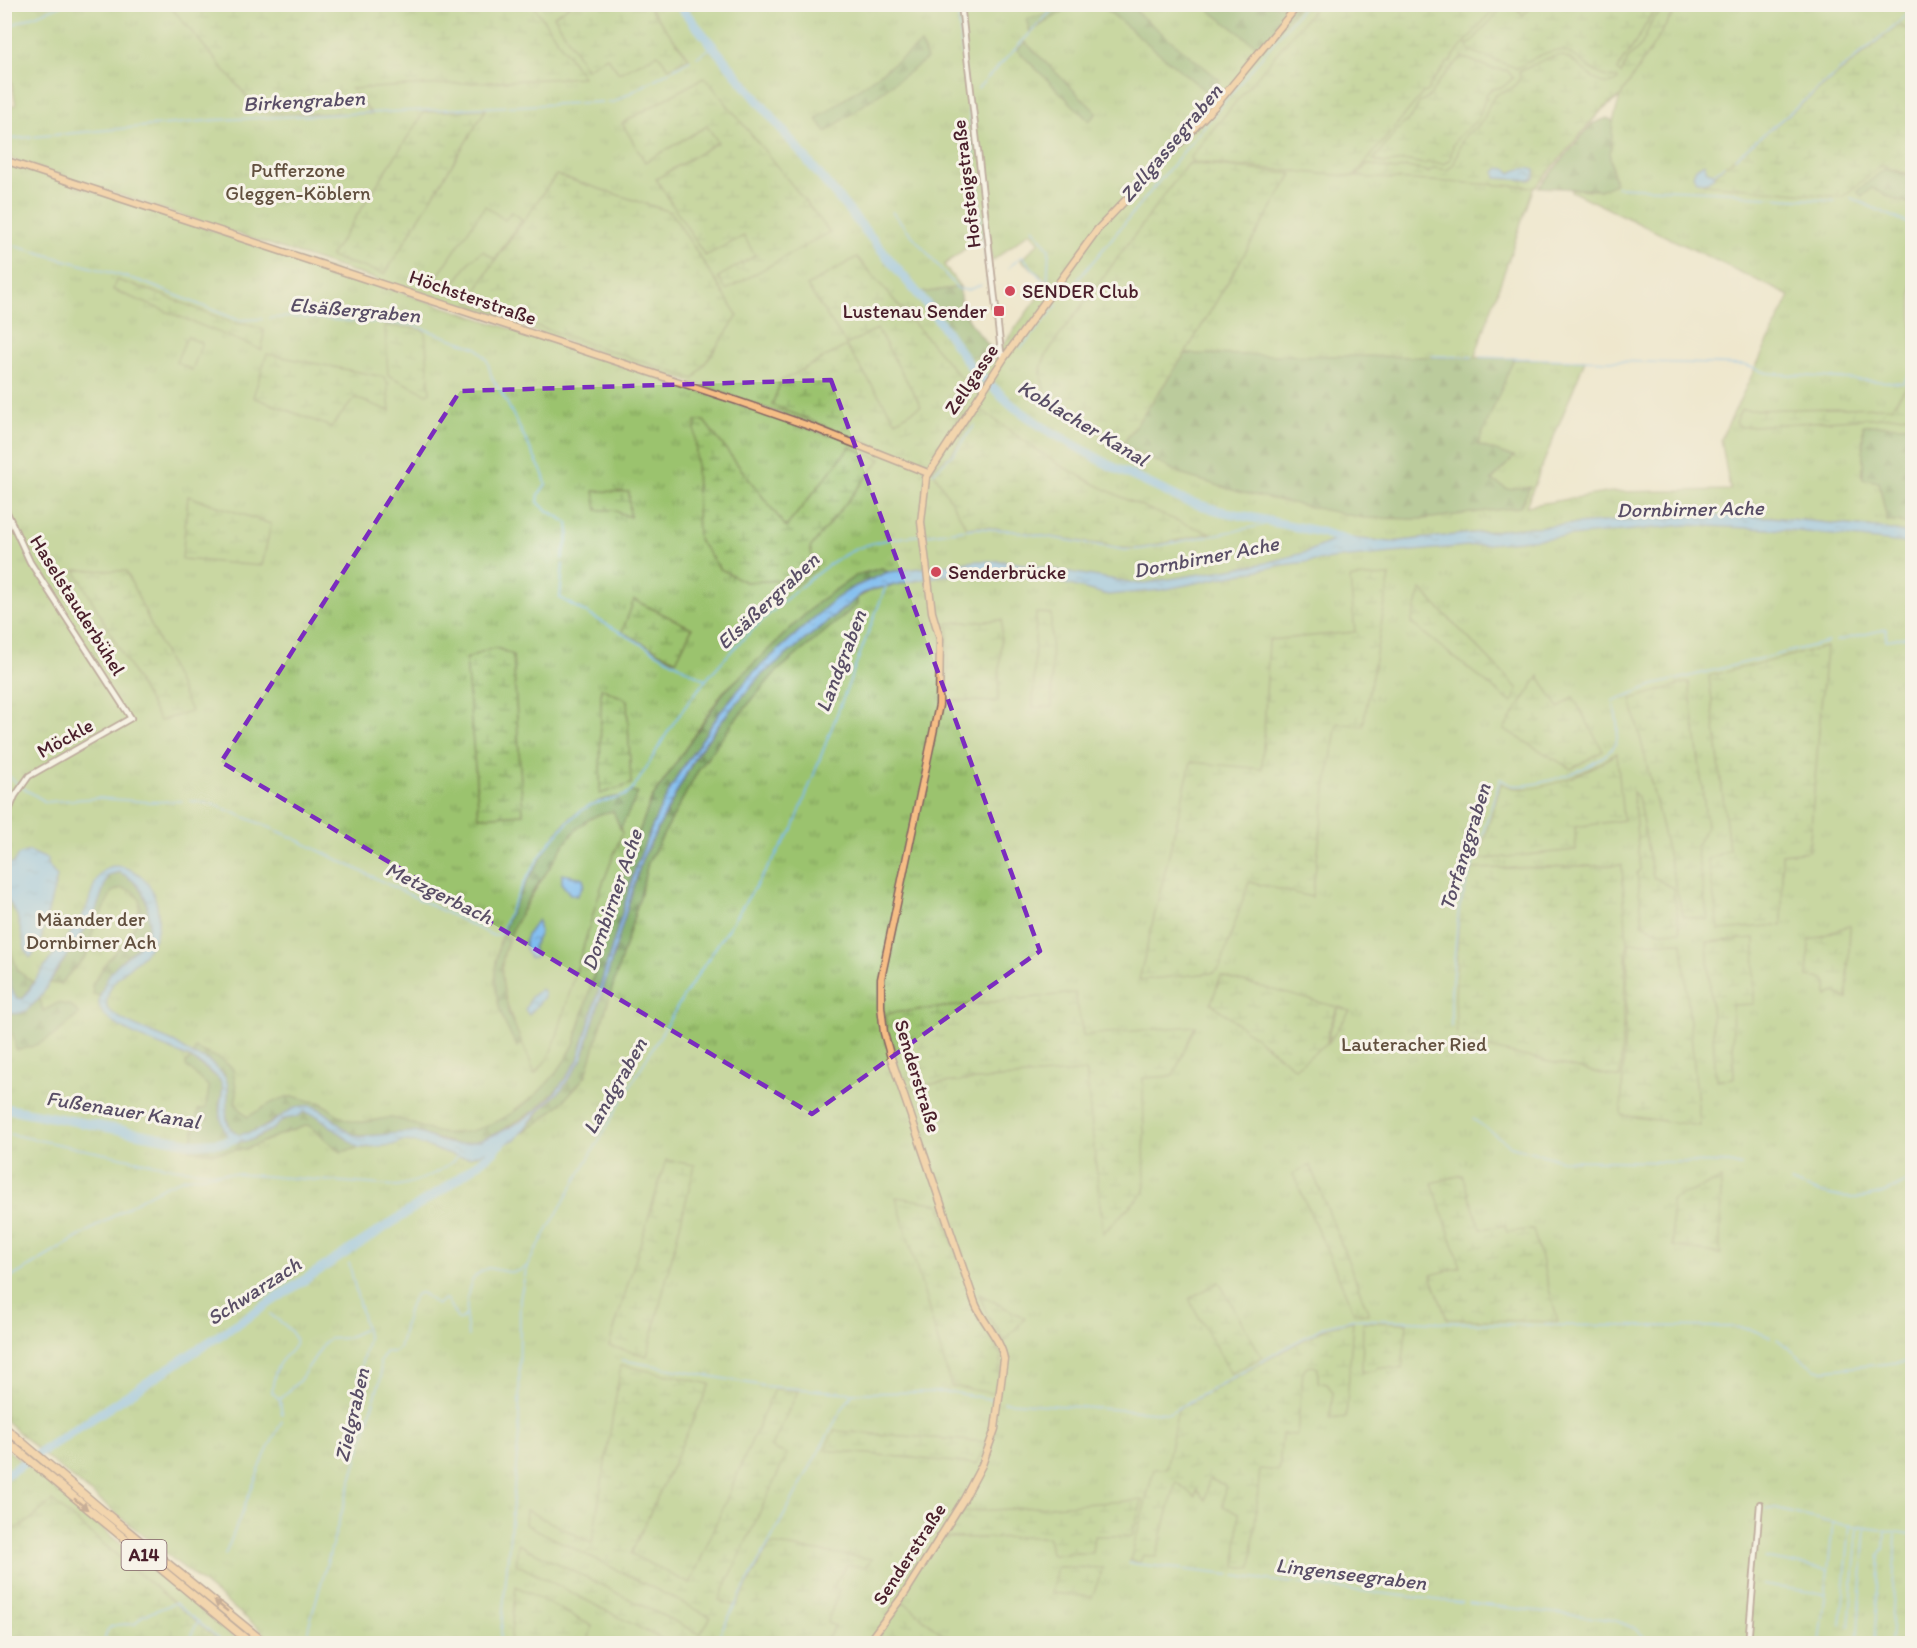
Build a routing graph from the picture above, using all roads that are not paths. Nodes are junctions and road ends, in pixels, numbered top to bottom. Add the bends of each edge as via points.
1 (961, 4) edge
2 (1299, 4) edge
3 (4, 160) edge
4 (1004, 358) junction
5 (928, 473) junction
6 (4, 506) edge
7 (131, 717) joint
8 (4, 823) edge
9 (4, 1427) edge
10 (4, 1439) edge
11 (1761, 1504) dead end
12 (252, 1644) edge
13 (266, 1644) edge
14 (867, 1644) edge
15 (1748, 1644) edge

1 - 4 street, Hofsteigstraße
2 - 4 main road, Zellgasse via 1216,105 1102,224
3 - 5 main road, Höchsterstraße via 737,401
4 - 5 main road, Zellgasse
5 - 14 main road, Senderstraße via 922,531 932,612 940,639 939,705 884,959 881,1006 891,1058 975,1303 1005,1359 995,1429 982,1465 905,1593
6 - 7 street, Haselstauderbühel via 30,562
7 - 8 street, Möckle via 29,777 15,796
13 -> 9 highway, A14
10 -> 12 highway, A14
11 - 15 street

